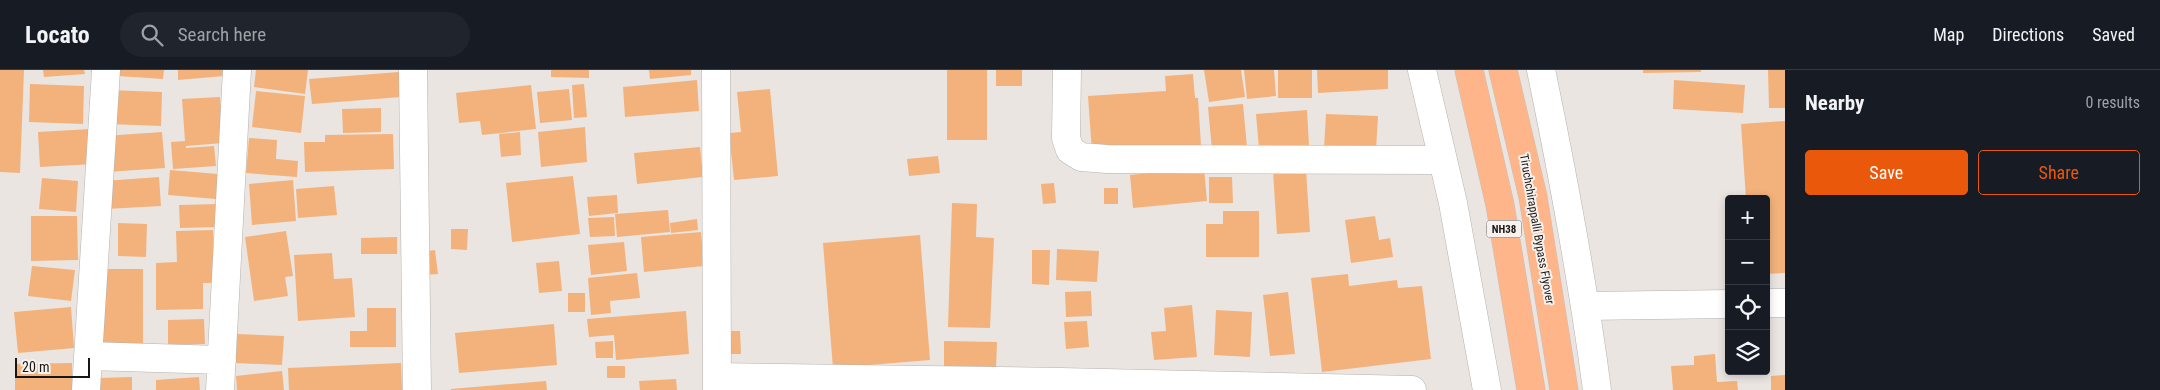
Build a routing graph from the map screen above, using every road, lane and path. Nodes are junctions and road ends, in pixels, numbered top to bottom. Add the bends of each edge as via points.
1 (106, 70) edge
2 (237, 70) edge
3 (413, 70) edge
4 (716, 70) edge
5 (1067, 70) edge
6 (1422, 70) edge
7 (1469, 70) edge
8 (1503, 70) edge
9 (1542, 70) edge
10 (1442, 160) junction
11 (1770, 303) edge
12 (1785, 303) edge
13 (1725, 304) edge
14 (1586, 306) junction
15 (88, 356) junction
16 (222, 360) junction
17 (717, 383) edge
18 (1062, 386) edge
19 (86, 390) edge
20 (220, 390) edge
21 (417, 390) edge
22 (1412, 390) edge
23 (1487, 390) edge
24 (1530, 390) edge
25 (1564, 390) edge
26 (1597, 390) edge

1 - 15 street
2 - 16 street
3 - 21 street
4 - 17 street
5 - 10 street via 1066,138 1070,150 1081,157
6 - 10 street
7 - 24 highway, NH38 via 1500,205
8 - 25 highway, Tiruchchirappalli Bypass Flyover / NH38 via 1533,197
9 - 14 street
10 - 23 street via 1453,202
11 - 12 street
13 - 14 street
14 - 26 street
15 - 16 street
15 - 19 street
16 - 20 street
17 - 18 street
18 - 22 street

